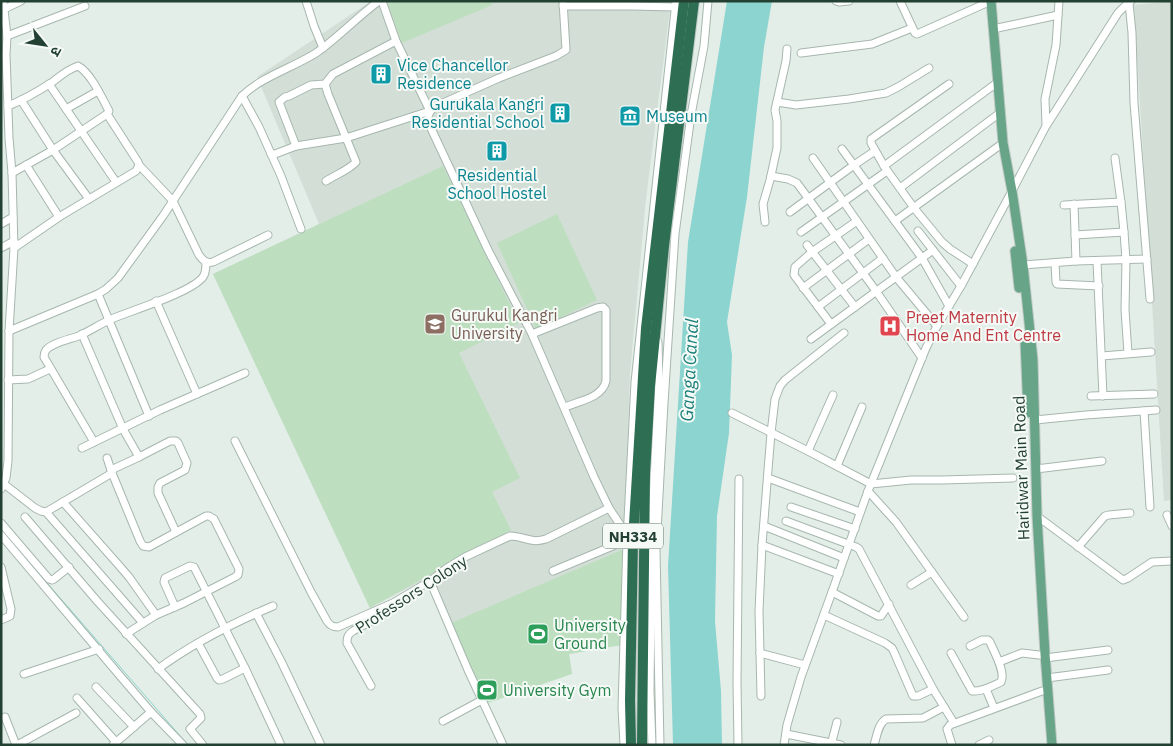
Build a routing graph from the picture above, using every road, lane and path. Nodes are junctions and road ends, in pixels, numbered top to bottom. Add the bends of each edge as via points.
1 (21, 1) edge
2 (306, 1) edge
3 (381, 1) edge
4 (694, 1) edge
5 (708, 1) edge
6 (836, 1) edge
7 (849, 1) edge
8 (900, 1) edge
9 (991, 1) edge
10 (1059, 1) edge
11 (679, 3) edge
12 (1127, 3) edge
13 (563, 4) edge
14 (3, 5) edge
15 (85, 6) dead end
16 (1058, 14) junction
17 (912, 28) junction
18 (993, 29) junction
19 (7, 36) junction
20 (396, 41) junction
21 (323, 48) junction
22 (787, 49) dead end
23 (801, 53) dead end
24 (4, 55) edge
25 (929, 68) dead end
26 (998, 82) junction
27 (49, 84) junction
28 (326, 84) junction
29 (949, 84) dead end
30 (98, 91) junction
31 (242, 96) junction
32 (21, 100) junction
33 (776, 102) junction
34 (8, 106) junction
35 (66, 110) junction
36 (430, 111) junction
37 (1001, 112) junction
38 (108, 114) junction
39 (1046, 126) junction
40 (82, 132) junction
41 (9, 138) junction
42 (346, 138) junction
43 (1, 142) edge
44 (1003, 143) junction
45 (296, 146) junction
46 (842, 149) dead end
47 (54, 150) junction
48 (875, 152) junction
49 (271, 154) junction
50 (813, 158) dead end
51 (1115, 158) dead end
52 (26, 165) junction
53 (139, 165) junction
54 (854, 165) junction
55 (885, 168) junction
56 (12, 173) junction
57 (772, 176) junction
58 (326, 181) dead end
59 (116, 182) junction
60 (830, 182) junction
61 (868, 184) junction
62 (900, 188) junction
63 (1012, 191) junction
64 (89, 199) junction
65 (808, 199) junction
66 (173, 201) junction
67 (844, 202) junction
68 (1122, 202) junction
69 (1074, 204) junction
70 (1064, 205) dead end
71 (914, 208) junction
72 (790, 212) dead end
73 (13, 217) junction
74 (59, 217) junction
75 (822, 217) junction
76 (857, 221) junction
77 (895, 221) junction
78 (764, 222) dead end
79 (1, 224) edge
80 (301, 229) dead end
81 (918, 231) dead end
82 (801, 232) dead end
83 (1124, 232) junction
84 (1075, 235) junction
85 (268, 236) dead end
86 (836, 236) junction
87 (870, 239) junction
88 (14, 245) junction
89 (807, 245) dead end
90 (1, 248) edge
91 (932, 250) junction
92 (812, 252) junction
93 (849, 254) junction
94 (883, 258) junction
95 (922, 258) junction
96 (1147, 259) junction
97 (1126, 260) junction
98 (1076, 261) junction
99 (1097, 261) junction
100 (206, 262) junction
101 (1056, 263) junction
102 (973, 264) junction
103 (1023, 265) junction
104 (827, 271) junction
105 (863, 273) junction
106 (896, 277) junction
107 (961, 286) junction
108 (1098, 286) junction
109 (804, 288) junction
110 (841, 290) junction
111 (876, 291) junction
112 (98, 294) junction
113 (1150, 299) dead end
114 (156, 301) junction
115 (949, 306) junction
116 (818, 307) junction
117 (855, 307) junction
118 (108, 321) junction
119 (656, 324) junction
120 (831, 324) junction
121 (937, 326) junction
122 (6, 330) edge
123 (844, 333) dead end
124 (82, 334) junction
125 (532, 334) junction
126 (811, 339) dead end
127 (1150, 352) dead end
128 (1128, 353) junction
129 (1102, 356) junction
130 (922, 358) junction
131 (50, 369) junction
132 (245, 373) dead end
133 (8, 380) junction
134 (198, 394) junction
135 (1154, 394) dead end
136 (834, 395) dead end
137 (1090, 396) dead end
138 (1103, 396) junction
139 (564, 406) junction
140 (862, 407) dead end
141 (1156, 410) dead end
142 (1144, 411) junction
143 (732, 414) dead end
144 (149, 416) junction
145 (1034, 420) junction
146 (123, 429) junction
147 (771, 433) junction
148 (235, 440) dead end
149 (94, 442) junction
150 (82, 448) dead end
151 (808, 450) junction
152 (139, 457) junction
153 (107, 458) dead end
154 (1102, 461) dead end
155 (5, 462) edge
156 (837, 466) junction
157 (1036, 468) junction
158 (112, 472) junction
159 (768, 478) junction
160 (1013, 478) dead end
161 (739, 479) dead end
162 (3, 487) edge
163 (870, 487) junction
164 (62, 502) junction
165 (791, 507) dead end
166 (1150, 507) dead end
167 (609, 508) junction
168 (46, 512) junction
169 (860, 512) junction
170 (1130, 513) dead end
171 (1167, 515) dead end
172 (1037, 516) junction
173 (25, 517) dead end
174 (786, 520) dead end
175 (1, 523) edge
176 (764, 526) junction
177 (1172, 526) edge
178 (855, 529) junction
179 (176, 532) junction
180 (1, 535) edge
181 (627, 538) junction
182 (762, 544) junction
183 (849, 545) junction
184 (1078, 547) junction
185 (844, 558) junction
186 (1172, 561) edge
187 (1, 567) edge
188 (69, 567) junction
189 (553, 571) dead end
190 (932, 572) junction
191 (839, 574) junction
192 (430, 581) junction
193 (911, 585) dead end
194 (207, 592) junction
195 (832, 592) junction
196 (393, 603) junction
197 (889, 604) junction
198 (272, 606) dead end
199 (175, 607) junction
200 (256, 613) junction
201 (156, 615) junction
202 (824, 615) junction
203 (964, 617) dead end
204 (1, 620) edge
205 (143, 623) junction
206 (225, 628) junction
207 (126, 634) junction
208 (198, 643) junction
209 (970, 646) dead end
210 (98, 649) junction
211 (1108, 650) dead end
212 (760, 653) junction
213 (951, 653) dead end
214 (1042, 656) junction
215 (999, 662) junction
216 (805, 665) junction
217 (245, 668) junction
218 (158, 669) junction
219 (1108, 670) dead end
220 (24, 674) dead end
221 (1047, 678) junction
222 (371, 686) dead end
223 (96, 687) dead end
224 (933, 689) junction
225 (986, 689) junction
226 (1042, 690) junction
227 (761, 696) dead end
228 (76, 698) dead end
229 (482, 700) junction
230 (944, 707) junction
231 (994, 708) junction
232 (151, 712) junction
233 (76, 713) dead end
234 (5, 717) dead end
235 (443, 721) dead end
236 (837, 722) dead end
237 (954, 723) junction
238 (134, 726) junction
239 (786, 734) junction
240 (989, 740) dead end
241 (114, 743) edge
242 (831, 744) edge
243 (17, 745) edge
244 (183, 745) edge
245 (203, 745) edge
246 (281, 745) edge
247 (321, 745) edge
248 (503, 745) edge
249 (624, 745) edge
250 (631, 745) edge
251 (642, 745) edge
252 (652, 745) edge
253 (660, 745) edge
254 (738, 745) edge
255 (784, 745) edge
256 (842, 745) edge
257 (874, 745) edge
258 (952, 745) edge
259 (979, 745) edge
260 (1046, 745) edge
261 (1052, 745) edge

1 - 14 street
2 - 21 street
3 - 20 street
3 - 21 street
4 - 119 highway, NH334
5 - 253 street via 676,234 665,393 656,550
6 - 7 street
8 - 17 street
9 - 17 street via 918,34
9 - 18 main road, Haridwar Main Road
10 - 16 street
11 - 13 street via 632,6
11 - 181 street via 635,382
11 - 250 highway, NH334 via 646,328 633,540
12 - 39 street
12 - 96 street via 1132,33 1134,103
13 - 36 street via 566,50
14 - 19 street
15 - 19 street
16 - 18 street
16 - 39 street via 1056,45 1045,99
17 - 23 street via 872,44
18 - 26 main road, Haridwar Main Road
19 - 24 street
20 - 28 street via 333,74
20 - 36 street
21 - 31 street
22 - 33 street
24 - 34 street
25 - 33 street via 886,93 796,105
26 - 37 main road, Haridwar Main Road
26 - 55 street
27 - 30 street via 78,66
27 - 32 street
27 - 35 street
28 - 42 street
28 - 45 street via 311,85 279,102
29 - 48 street via 872,139
30 - 35 street
30 - 38 street
31 - 49 street
31 - 66 street
32 - 34 street
32 - 47 street
33 - 57 street via 778,148
34 - 41 street
35 - 40 street
36 - 42 street
36 - 125 street via 429,124 488,250
37 - 44 main road, Haridwar Main Road
37 - 62 street
38 - 40 street
38 - 53 street
39 - 63 street
40 - 47 street
40 - 59 street
41 - 43 street
41 - 56 street
42 - 45 street
42 - 58 street via 355,164
44 - 63 main road, Haridwar Main Road
44 - 71 street
45 - 49 street
46 - 54 street
47 - 52 street
47 - 64 street
48 - 54 street
48 - 55 street
49 - 80 street
50 - 60 street
51 - 68 street
52 - 56 street
52 - 74 street
53 - 59 street via 136,171
53 - 66 street
54 - 60 street
54 - 61 street
55 - 61 street
55 - 62 street
56 - 73 street
57 - 65 street via 797,184
57 - 78 street via 763,204
59 - 64 street
60 - 65 street
60 - 67 street
61 - 67 street
61 - 77 street
62 - 71 street
63 - 102 street
63 - 103 main road, Haridwar Main Road
63 - 214 main road, Haridwar Main Road via 1011,217 1027,362
64 - 74 street
65 - 72 street
65 - 75 street
66 - 100 street via 199,255
66 - 112 street via 118,278
67 - 75 street
67 - 76 street
68 - 69 street
68 - 83 street
69 - 70 street
69 - 84 street
71 - 77 street
71 - 102 street via 942,242
73 - 79 street
73 - 88 street
74 - 88 street
75 - 82 street
75 - 86 street
76 - 86 street
76 - 87 street
77 - 95 street
81 - 91 street
83 - 84 street
83 - 97 street
84 - 98 street
85 - 100 street
86 - 92 street
86 - 93 street
87 - 93 street
87 - 94 street
88 - 90 street
88 - 122 street
89 - 92 street
91 - 95 street
91 - 107 street
92 - 104 street
92 - 109 street via 795,267 794,276
93 - 104 street
93 - 105 street
94 - 105 street
94 - 106 street
95 - 106 street
95 - 115 street
96 - 97 street
96 - 113 street
97 - 99 street
97 - 128 street
98 - 99 street
98 - 101 street
99 - 108 street
100 - 114 street via 205,273 200,280
101 - 103 street
101 - 108 street via 1057,284
102 - 107 street
103 - 145 main road, Haridwar Main Road via 1033,360
104 - 109 street
104 - 110 street
105 - 110 street
105 - 111 street
106 - 111 street
106 - 121 street
107 - 115 street
108 - 129 street
109 - 116 street
110 - 116 street
110 - 117 street
111 - 117 street
111 - 130 street
112 - 118 street
112 - 122 street
114 - 118 street
114 - 134 street
115 - 121 street
116 - 120 street
117 - 120 street
118 - 124 street
118 - 144 street
119 - 251 highway, NH334 via 645,474
119 - 252 street via 659,382 652,521
120 - 126 street
121 - 130 street
122 - 133 street
123 - 147 street via 780,386
124 - 131 street via 46,350 44,357
124 - 146 street
125 - 139 street
125 - 139 street via 597,308 606,310 604,386 597,394
127 - 128 street
128 - 129 street
129 - 138 street
130 - 163 street
131 - 133 street via 28,379
131 - 149 street
132 - 134 street
133 - 155 street
134 - 144 street
135 - 138 street
136 - 151 street
137 - 138 street
139 - 167 street
140 - 156 street
141 - 142 street
142 - 145 street
142 - 166 street
143 - 147 street
144 - 146 street
145 - 157 main road, Haridwar Main Road
146 - 149 street
146 - 152 street
147 - 151 street
147 - 159 street
148 - 196 street via 330,625 338,627
149 - 150 street
151 - 156 street
152 - 158 street
152 - 179 street via 172,440 178,443 188,463 185,470 163,480 158,487
153 - 158 street
154 - 157 street
155 - 162 street via 7,471
156 - 163 street
157 - 172 main road, Haridwar Main Road
158 - 164 street
158 - 179 street via 143,546 149,547
159 - 169 street
159 - 176 street
160 - 163 street via 911,480
161 - 254 street
162 - 168 street
163 - 169 street
163 - 190 street
164 - 168 street
164 - 201 street via 129,577
165 - 178 street
167 - 181 street
167 - 192 street, Professors Colony via 541,541 508,537 459,560
168 - 205 street
169 - 178 street
170 - 184 street via 1105,516
171 - 177 street
172 - 184 street
172 - 214 main road, Haridwar Main Road
173 - 188 street
174 - 183 street
175 - 188 street via 49,579 54,579
176 - 182 street
176 - 185 street
178 - 183 street
179 - 194 street via 206,516 214,519 239,572
180 - 210 street
181 - 189 street
181 - 249 street via 622,708
182 - 191 street
182 - 212 street
183 - 185 street
183 - 197 street via 862,553
184 - 186 street via 1123,580 1152,562
185 - 191 street
187 - 204 street via 12,609 10,616
188 - 207 street
190 - 193 street
190 - 203 street
191 - 195 street
192 - 196 street, Professors Colony
192 - 229 street
194 - 199 street
194 - 199 street via 192,566 167,577 164,582
194 - 206 street
195 - 197 street via 878,616
195 - 202 street
196 - 222 street, Professors Colony via 384,614 353,630 347,639
197 - 224 street
198 - 200 street
199 - 201 street
200 - 206 street
200 - 247 street
201 - 205 street
202 - 216 street
202 - 224 street via 892,648 913,696
205 - 207 street
206 - 208 street
206 - 217 street
207 - 218 street
208 - 217 street via 219,680
208 - 218 street
209 - 215 street via 988,640
210 - 220 street
210 - 232 street
211 - 214 street
212 - 216 street
212 - 227 street
213 - 225 street via 971,690
214 - 215 street via 1022,653
214 - 221 main road, Haridwar Main Road
214 - 226 main road, Haridwar Main Road
215 - 225 street via 1003,680
216 - 239 street
217 - 246 street
218 - 245 street via 200,714 190,729
219 - 221 street
221 - 261 main road, Haridwar Main Road
223 - 238 street
224 - 230 street
225 - 231 street
226 - 231 street
226 - 260 main road, Haridwar Main Road
228 - 241 street
229 - 235 street
229 - 248 street
230 - 237 street
230 - 257 street via 923,718 883,720
231 - 237 street
232 - 238 street
232 - 244 street
233 - 243 street
234 - 243 street
236 - 242 street
237 - 258 street via 947,729
238 - 241 street
239 - 242 street
239 - 255 street
240 - 259 street
242 - 256 street

